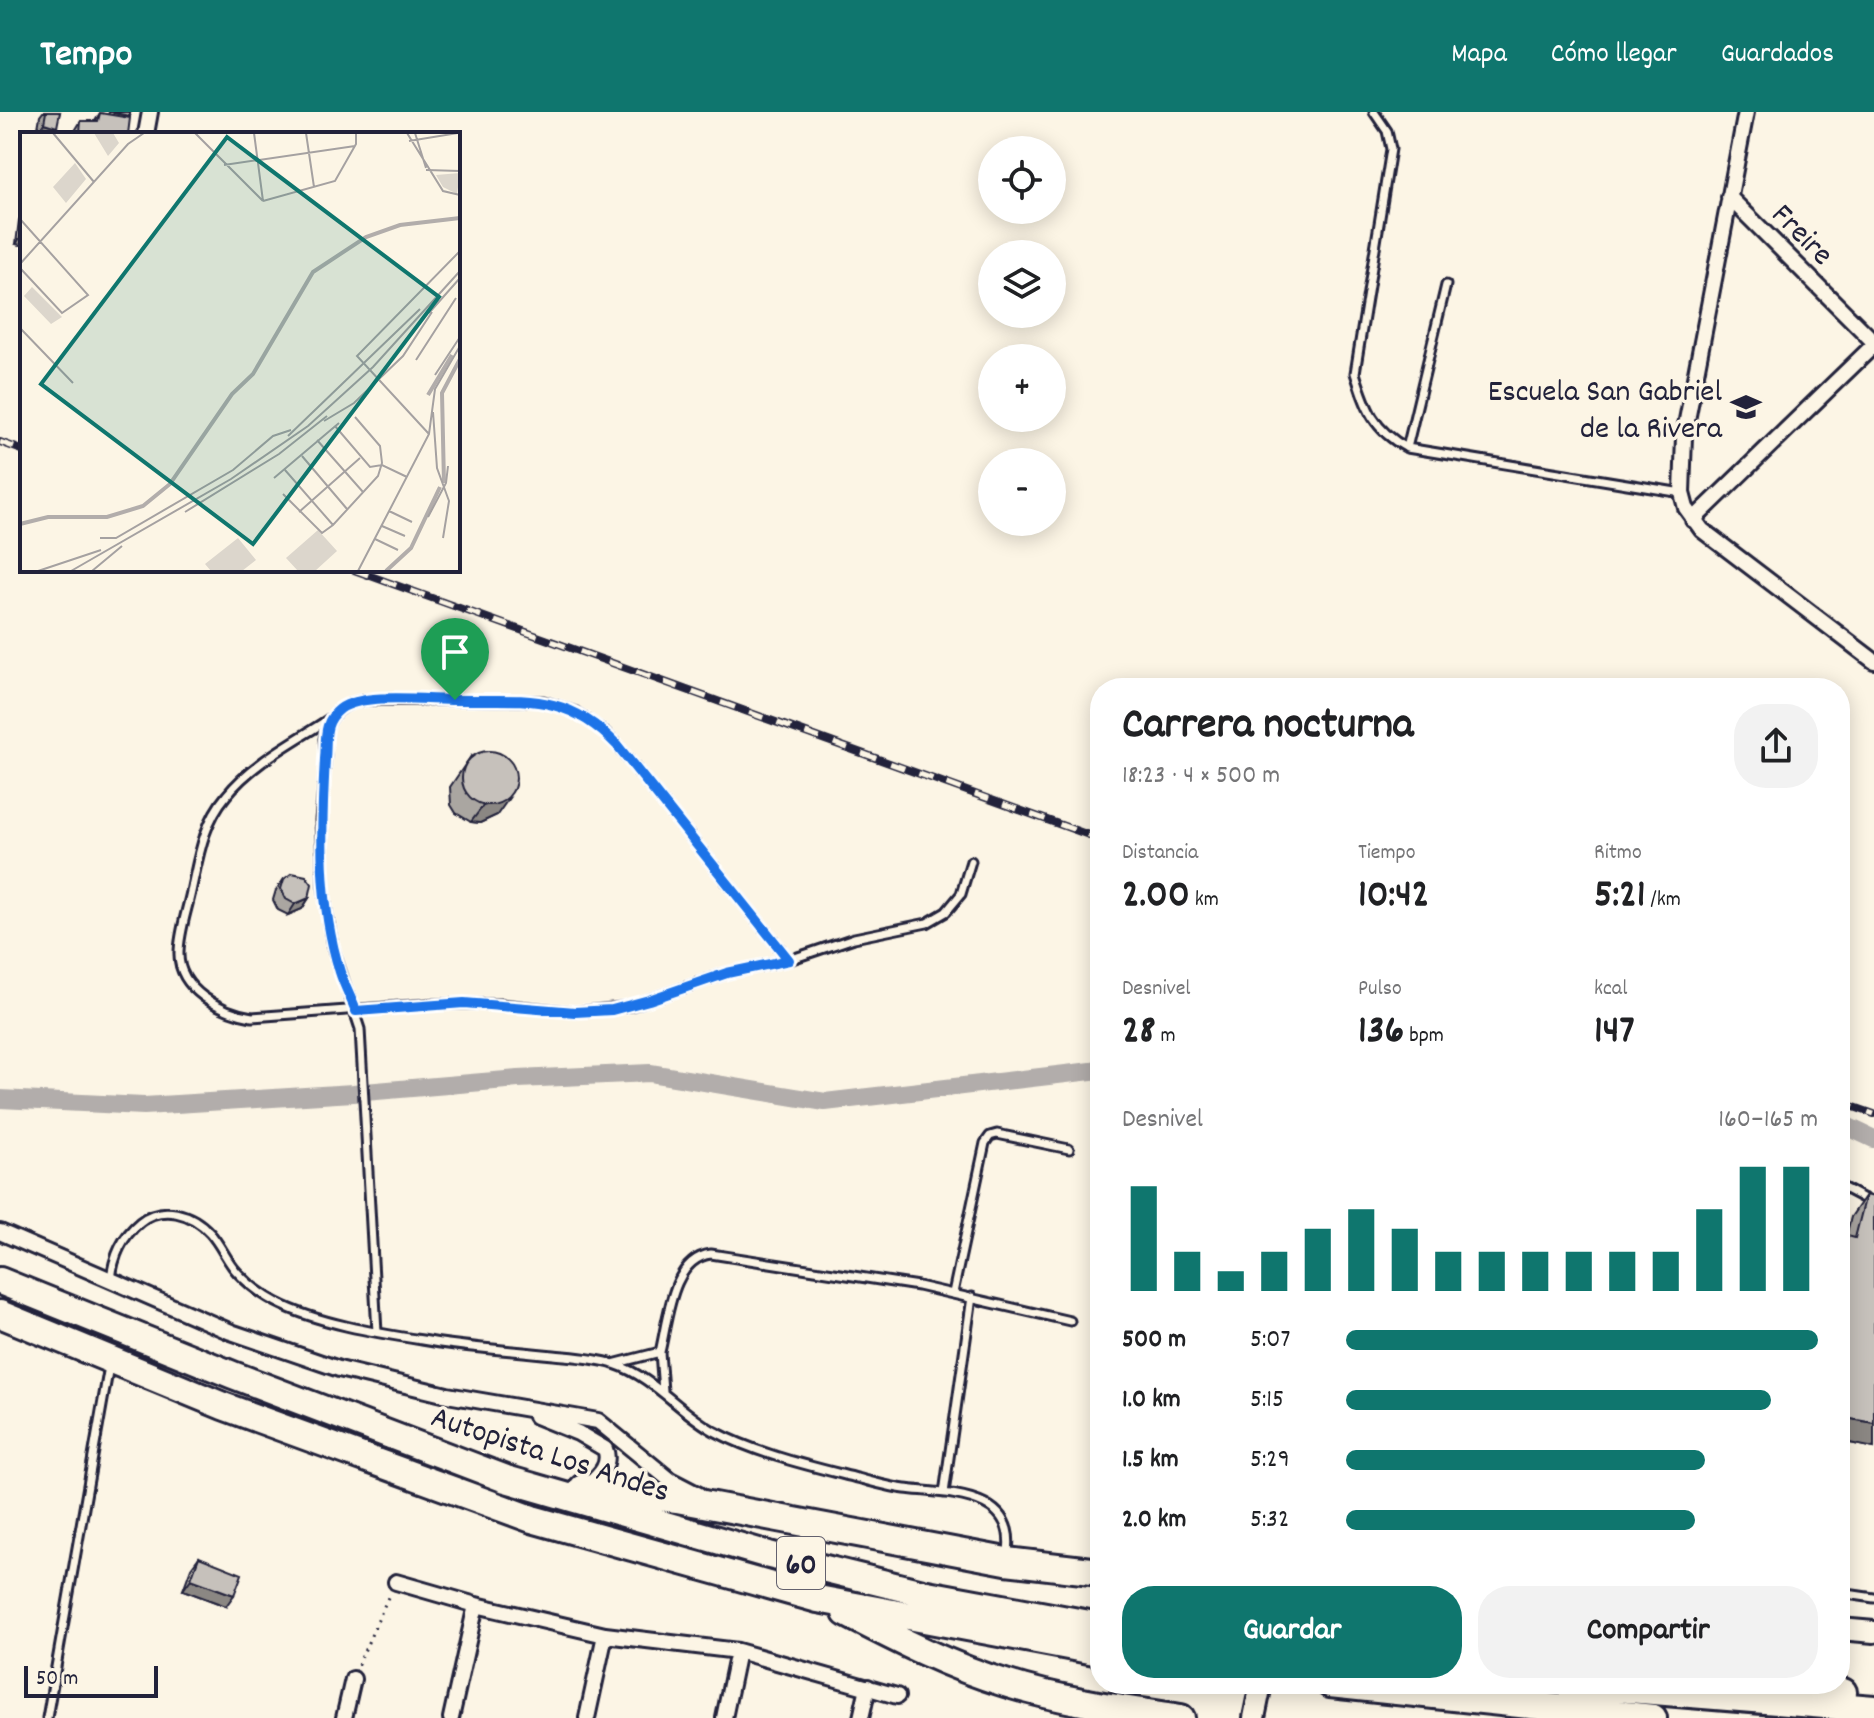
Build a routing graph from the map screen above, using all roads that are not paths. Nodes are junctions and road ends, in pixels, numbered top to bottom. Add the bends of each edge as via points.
1 (150, 112) edge
2 (1374, 112) edge
3 (1746, 112) edge
4 (146, 132) edge
5 (1729, 197) junction
6 (1446, 285) dead end
7 (1874, 343) edge
8 (1407, 448) junction
9 (1682, 493) junction
10 (1693, 520) junction
11 (1874, 661) edge
12 (334, 715) junction
13 (971, 861) dead end
14 (789, 960) junction
15 (356, 1011) junction
16 (1069, 1149) dead end
17 (1850, 1191) edge
18 (1874, 1204) edge
19 (0, 1232) edge
20 (111, 1280) junction
21 (0, 1281) edge
22 (953, 1293) junction
23 (972, 1297) junction
24 (0, 1314) edge
25 (1070, 1321) dead end
26 (377, 1332) junction
27 (660, 1352) junction
28 (110, 1361) junction
29 (613, 1364) junction
30 (663, 1391) junction
31 (502, 1403) junction
32 (506, 1479) junction
33 (586, 1488) junction
34 (944, 1493) junction
35 (724, 1508) junction
36 (1006, 1561) junction
37 (1090, 1571) edge
38 (396, 1582) road end
39 (1850, 1594) edge
40 (1874, 1598) edge
41 (818, 1599) junction
42 (476, 1605) junction
43 (1090, 1624) edge
44 (1850, 1630) edge
45 (1874, 1632) edge
46 (605, 1635) junction
47 (1090, 1650) edge
48 (738, 1651) junction
49 (353, 1679) road end
50 (868, 1687) junction
51 (1259, 1694) edge
52 (1425, 1694) edge
53 (1690, 1694) edge
54 (1850, 1694) edge
55 (897, 1696) dead end
56 (1874, 1698) edge
57 (1874, 1709) edge
58 (47, 1718) edge
59 (344, 1718) edge
60 (451, 1718) edge
61 (587, 1718) edge
62 (724, 1718) edge
63 (861, 1718) edge
64 (1181, 1718) edge
65 (1254, 1718) edge
66 (1653, 1718) edge

1 - 4 street
2 - 8 lane via 1391,149 1355,373 1365,406 1385,436
3 - 5 street
5 - 7 street, Freire
5 - 9 street via 1684,436
6 - 8 lane
7 - 10 street
8 - 9 lane
9 - 10 street
10 - 11 street
12 - 14 lane via 367,700 543,701 576,712 617,745
12 - 15 lane via 324,739 323,886 340,974
12 - 15 lane via 246,775 216,809 202,841 179,955 195,989 227,1011 252,1017
13 - 14 lane via 961,894 936,918
14 - 15 lane via 727,973 612,1010 464,1003
15 - 26 lane
16 - 22 lane via 990,1136
17 - 18 lane
19 - 20 street
20 - 26 lane via 118,1251 133,1229 155,1213 181,1214 201,1224 229,1263 262,1294 289,1308
20 - 31 street via 231,1332 339,1369
21 - 32 highway, Autopista Los Andes / 60
22 - 23 lane
22 - 27 lane via 704,1255 681,1272
23 - 25 lane
23 - 34 lane
24 - 28 highway, Autopista Los Andes / 60
26 - 29 lane
27 - 29 lane
27 - 30 lane
28 - 41 highway, Autopista Los Andes / 60 via 532,1519
28 - 58 lane
29 - 30 lane
30 - 34 lane via 694,1418 733,1440 861,1479
31 - 33 street via 605,1449 602,1473
31 - 35 street via 598,1421 670,1480
32 - 33 highway
32 - 43 highway, Autopista Los Andes / 60 via 769,1555 927,1594
33 - 35 highway
34 - 36 lane via 973,1497 996,1512 1008,1540
35 - 36 highway
36 - 37 highway
38 - 42 street
39 - 40 lane
41 - 47 highway, Autopista Los Andes / 60
41 - 64 highway via 929,1655 1005,1683
42 - 46 street
42 - 60 street
44 - 45 main road
46 - 48 street
46 - 61 street
48 - 50 street
48 - 62 street
49 - 59 street
50 - 55 street
50 - 63 street
51 - 65 main road
52 - 66 highway
53 - 57 highway
54 - 56 highway

